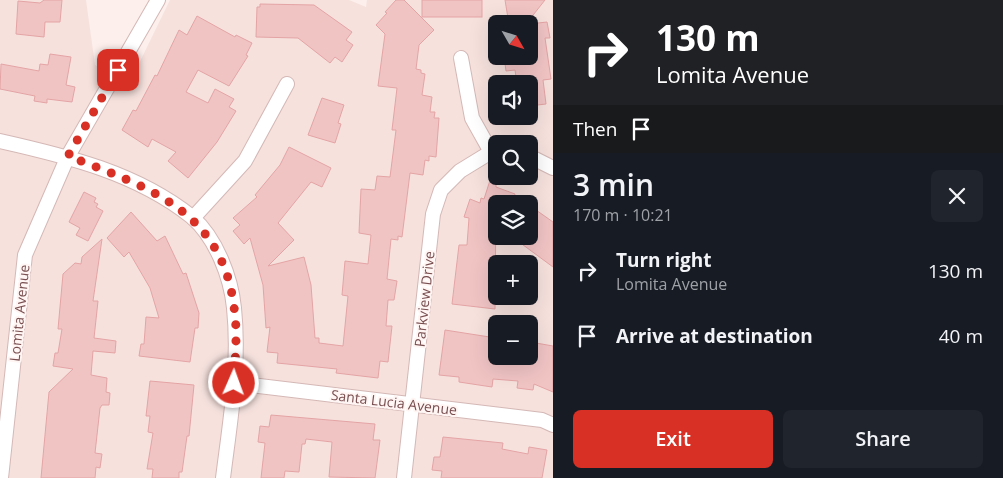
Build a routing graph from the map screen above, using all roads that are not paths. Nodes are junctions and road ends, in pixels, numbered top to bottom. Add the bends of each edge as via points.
1 (158, 0) edge
2 (461, 58) dead end
3 (287, 84) dead end
4 (0, 141) edge
5 (488, 143) edge
6 (488, 155) edge
7 (68, 156) junction
8 (538, 160) edge
9 (553, 168) edge
10 (193, 218) junction
11 (234, 383) junction
12 (413, 405) junction
13 (553, 425) edge
14 (1, 478) edge
15 (223, 478) edge
16 (404, 478) edge

1 - 7 street, Lomita Avenue
2 - 5 street via 472,118
3 - 10 street via 245,161
4 - 7 street
6 - 12 street, Parkview Drive via 460,171 441,190 432,214
7 - 10 street via 140,184
7 - 14 street, Lomita Avenue via 26,255
8 - 9 street
10 - 11 street via 215,246 227,276 234,307
11 - 12 street, Santa Lucia Avenue
11 - 15 street
12 - 13 street, Santa Lucia Avenue via 542,420
12 - 16 street, Parkview Drive

